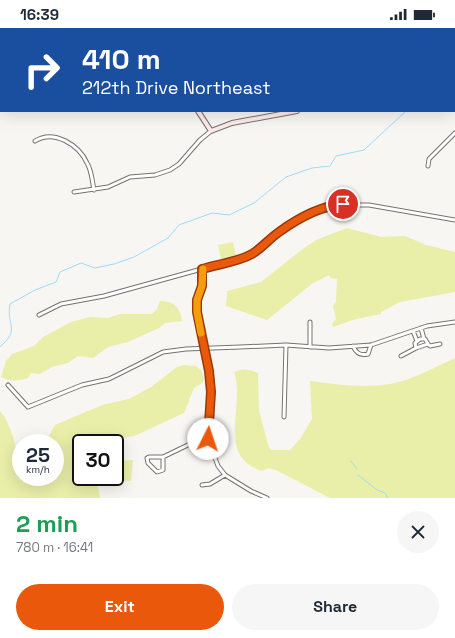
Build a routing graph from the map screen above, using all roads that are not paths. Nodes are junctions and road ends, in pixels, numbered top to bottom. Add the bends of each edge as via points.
1 (199, 112) edge
2 (289, 112) edge
3 (211, 131) junction
4 (455, 133) edge
5 (35, 141) dead end
6 (428, 166) dead end
7 (94, 190) junction
8 (74, 192) dead end
9 (455, 220) edge
10 (202, 269) junction
11 (39, 315) dead end
12 (310, 322) dead end
13 (455, 322) edge
14 (421, 328) junction
15 (413, 331) junction
16 (424, 339) junction
17 (417, 340) junction
18 (428, 344) junction
19 (440, 344) dead end
20 (371, 345) junction
21 (286, 346) junction
22 (352, 346) junction
23 (310, 347) junction
24 (204, 348) junction
25 (416, 348) junction
26 (401, 356) dead end
27 (8, 385) dead end
28 (284, 417) dead end
29 (208, 439) junction
30 (163, 457) junction
31 (225, 475) junction
32 (202, 485) dead end
33 (267, 498) edge

1 - 3 street
2 - 3 street via 232,122
3 - 7 street via 170,170 130,178 108,188
4 - 6 street via 430,160
5 - 7 street via 46,136 57,138 80,152 91,172
7 - 8 street
9 - 10 street via 369,205 335,205 315,212 278,232 249,255
10 - 11 street via 104,296 60,304
10 - 24 street via 197,312
12 - 23 street
13 - 14 street
14 - 15 street
14 - 16 street
15 - 17 street
15 - 20 street
16 - 17 street
16 - 18 street
17 - 25 street
18 - 19 street
18 - 25 street
20 - 22 street
20 - 22 street via 368,354 364,355 356,352
21 - 23 street
21 - 24 street
21 - 28 street
22 - 23 street
24 - 27 street via 163,352 109,379 82,385 28,407
24 - 29 street via 211,392
25 - 26 street
29 - 30 street via 192,443
29 - 31 street via 218,466
30 - 30 street via 147,458 148,463 157,472 163,470
31 - 32 street via 210,484
31 - 33 street via 246,489

